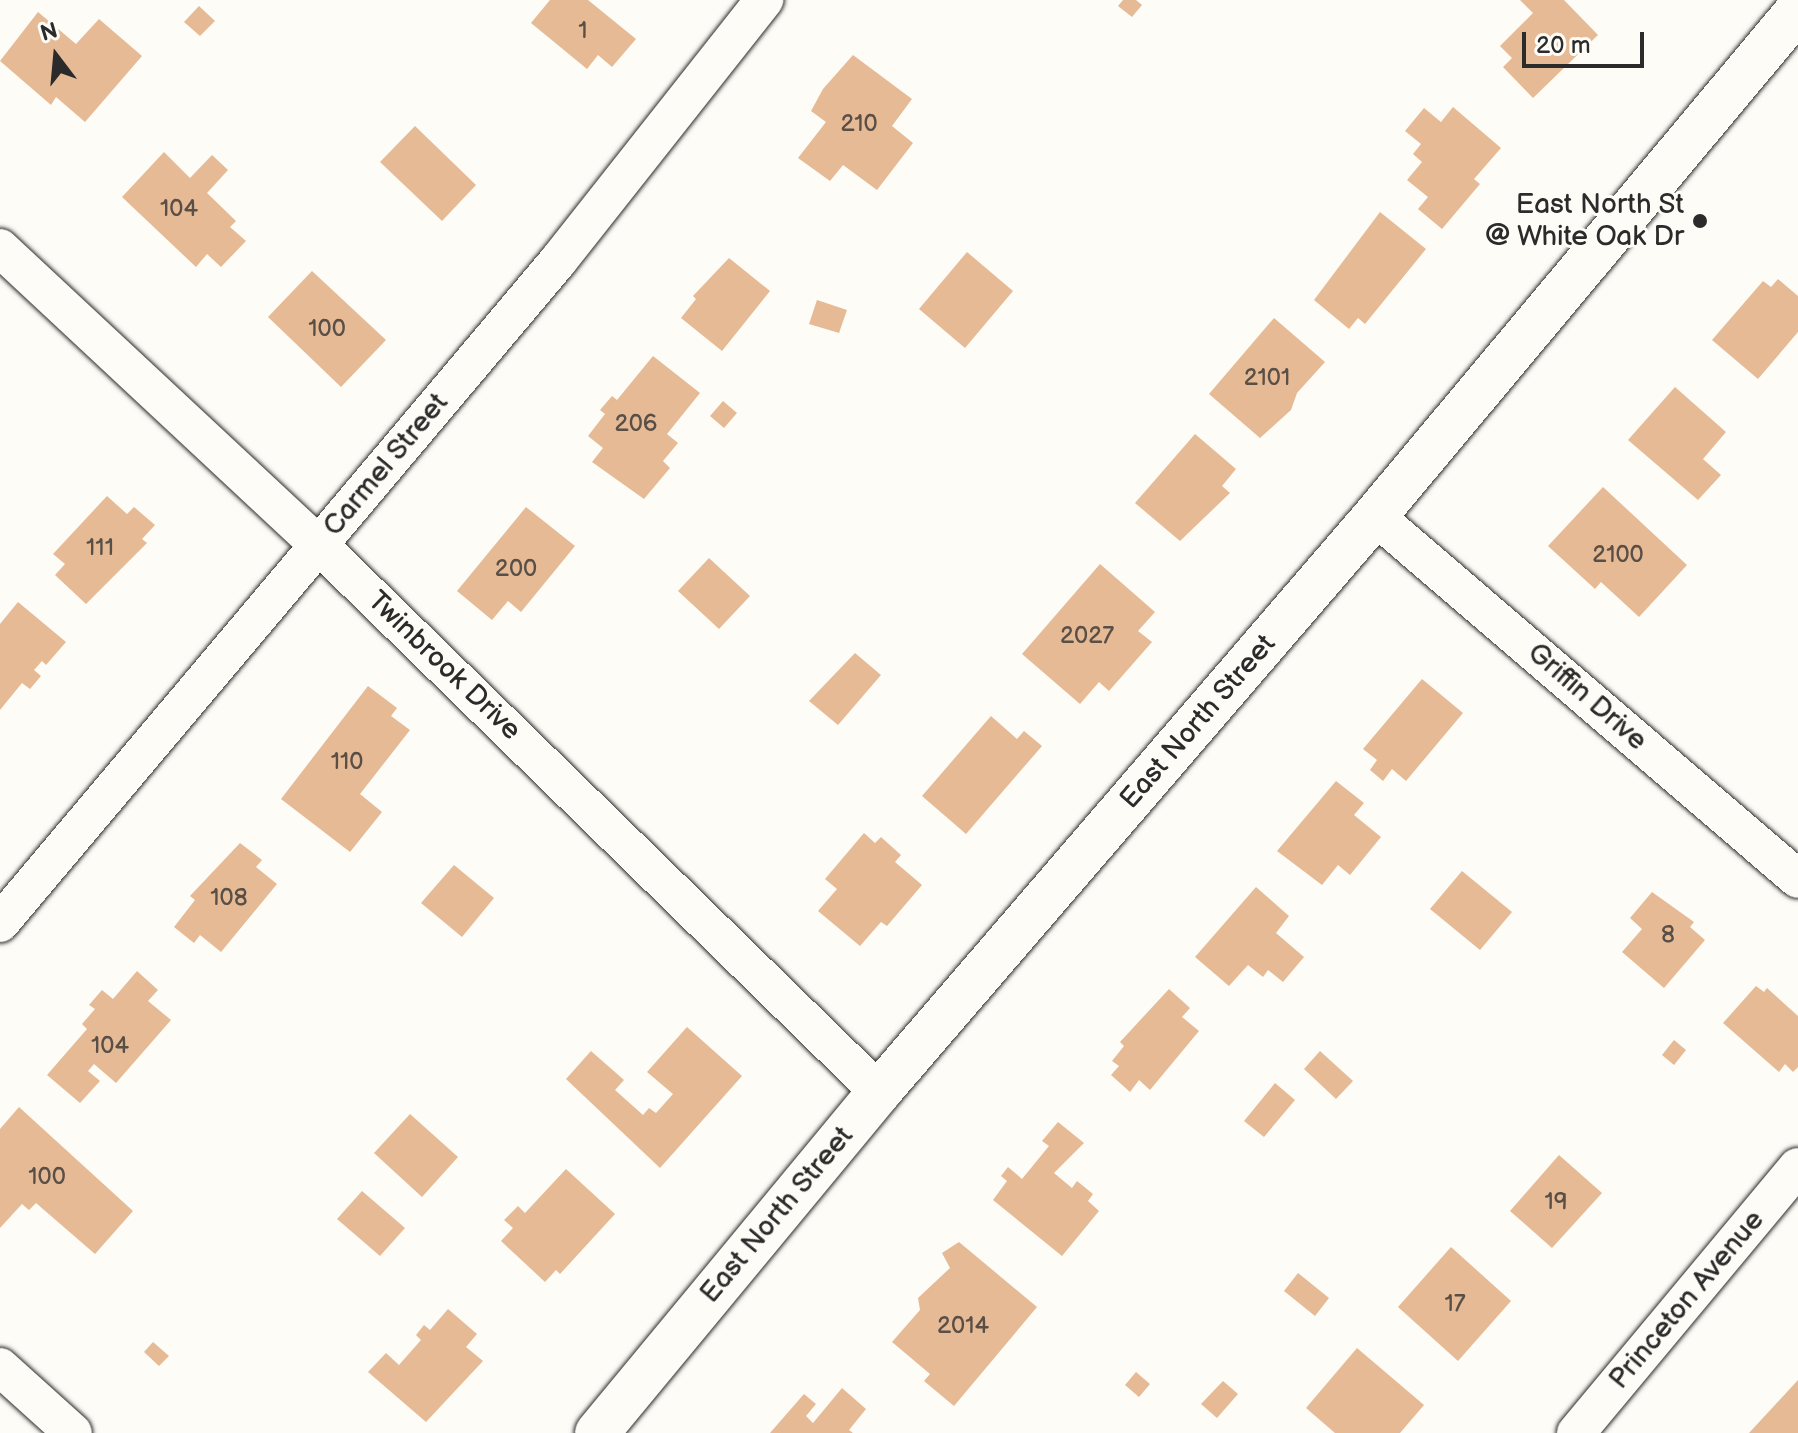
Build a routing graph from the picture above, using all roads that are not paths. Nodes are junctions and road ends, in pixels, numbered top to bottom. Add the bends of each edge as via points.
1 (764, 0) edge
2 (1798, 10) edge
3 (0, 248) edge
4 (1375, 516) junction
5 (319, 545) junction
6 (1798, 879) edge
7 (0, 923) edge
8 (879, 1092) junction
9 (1798, 1167) edge
10 (0, 1367) edge
11 (73, 1433) edge
12 (597, 1433) edge
13 (1576, 1433) edge

1 - 5 street, Carmel Street via 558,261
2 - 4 main road, East North Street
3 - 5 street, Twinbrook Drive
4 - 6 street, Griffin Drive
4 - 8 main road, East North Street
5 - 7 street, Carmel Street
5 - 8 street, Twinbrook Drive
8 - 12 main road, East North Street
9 - 13 street, Princeton Avenue
10 - 11 street

